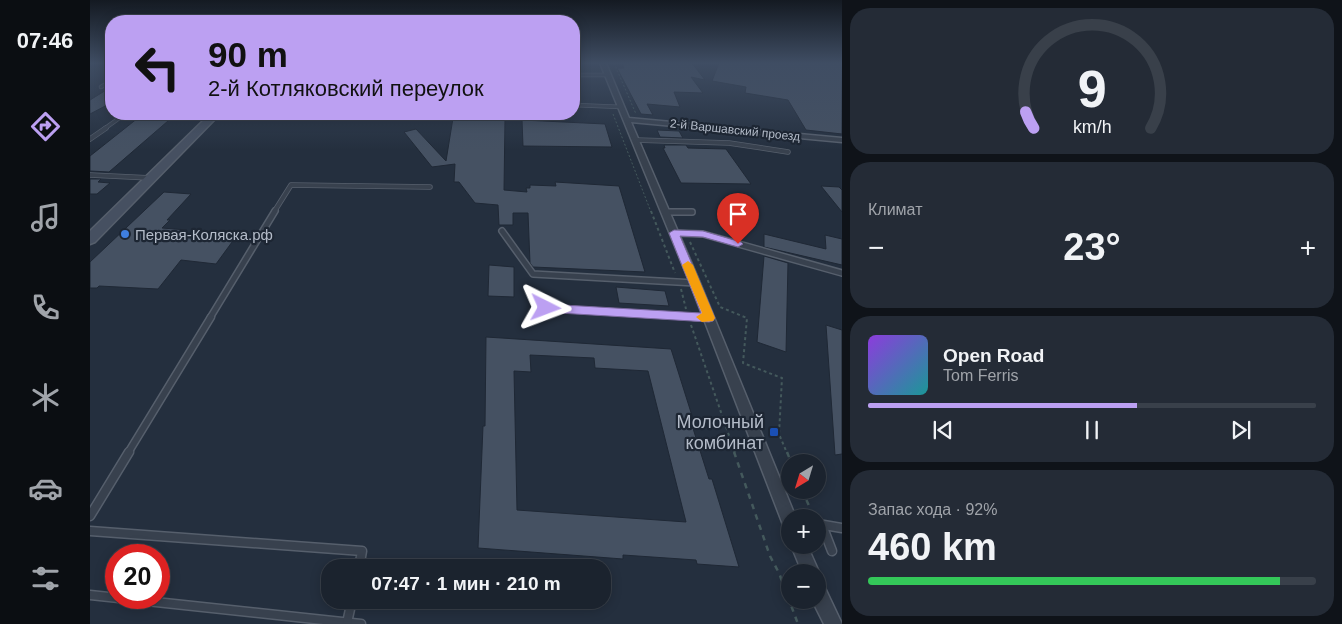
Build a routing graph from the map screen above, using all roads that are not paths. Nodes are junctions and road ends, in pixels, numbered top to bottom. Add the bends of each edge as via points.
1 (615, 92) edge
2 (580, 105) edge
3 (622, 107) junction
4 (632, 118) junction
5 (117, 120) edge
6 (208, 120) edge
7 (90, 139) edge
8 (636, 140) junction
9 (842, 140) edge
10 (788, 152) dead end
11 (90, 175) edge
12 (151, 178) junction
13 (430, 187) dead end
14 (666, 212) junction
15 (692, 212) dead end
16 (502, 231) dead end
17 (674, 233) junction
18 (90, 239) edge
19 (842, 273) edge
20 (695, 284) junction
21 (546, 308) dead end
22 (709, 318) junction
23 (786, 509) edge
24 (90, 516) edge
25 (826, 525) edge
26 (842, 528) edge
27 (90, 532) edge
28 (826, 538) edge
29 (832, 551) dead end
30 (360, 559) edge
31 (90, 595) edge
32 (826, 608) edge
33 (350, 609) edge
34 (347, 622) junction
35 (361, 624) edge
36 (834, 624) edge

1 - 3 street
2 - 3 lane
3 - 4 street
4 - 8 street
4 - 9 street, 2-й Варшавский проезд
5 - 7 lane
6 - 12 street
8 - 10 lane via 729,143
8 - 14 street
11 - 12 lane
12 - 18 street
13 - 24 lane via 292,185
14 - 15 lane
14 - 17 street
16 - 20 lane via 533,274
17 - 19 lane via 703,234
17 - 20 street
20 - 22 street
21 - 22 lane
22 - 23 street
25 - 26 lane
27 - 30 lane via 362,550
28 - 29 lane
31 - 34 lane
32 - 36 street
33 - 34 lane
34 - 35 lane

